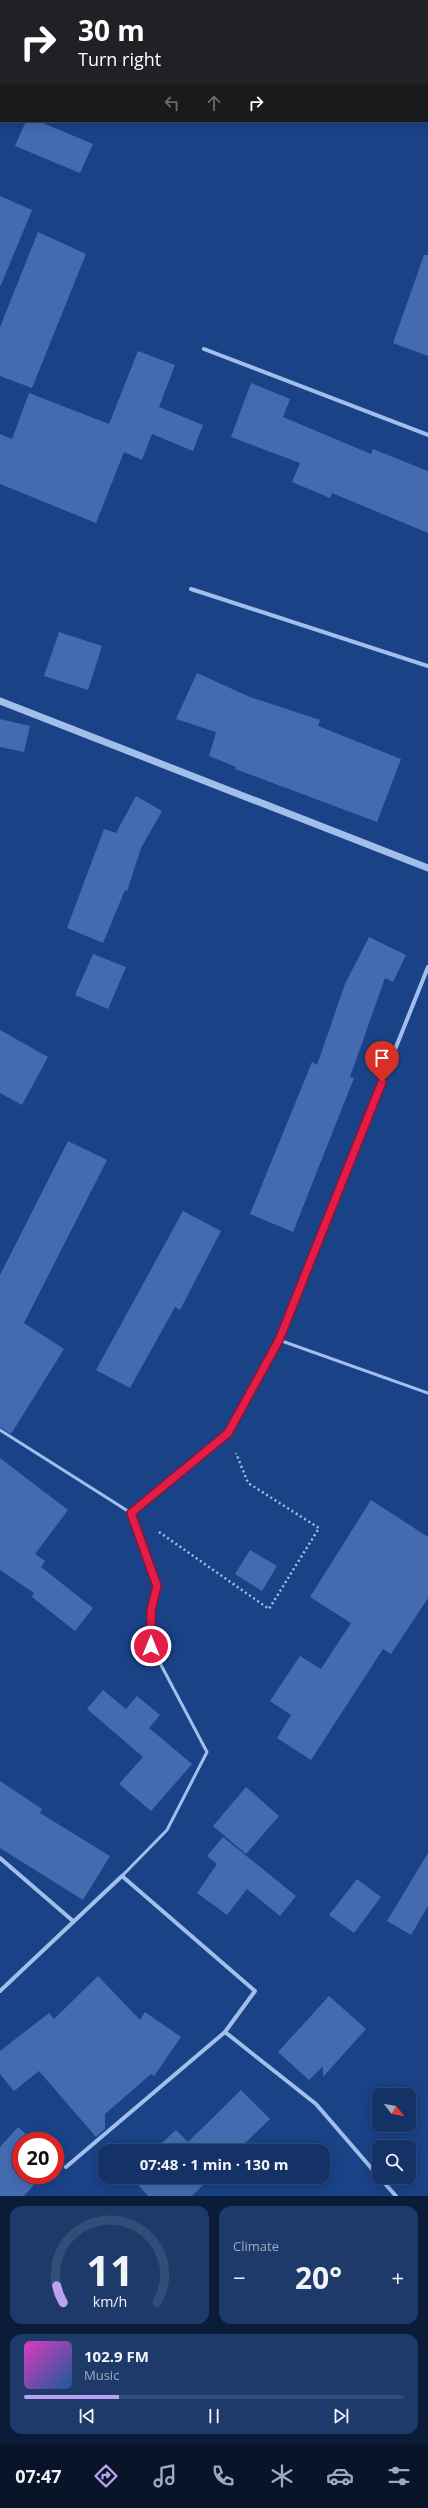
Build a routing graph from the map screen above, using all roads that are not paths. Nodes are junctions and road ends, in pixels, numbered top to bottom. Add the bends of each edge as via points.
1 (204, 349) dead end
2 (428, 435) edge
3 (191, 589) dead end
4 (428, 666) edge
5 (0, 702) edge
6 (428, 868) edge
7 (428, 967) edge
8 (279, 1340) junction
9 (428, 1393) edge
10 (0, 1430) edge
11 (131, 1513) junction
12 (0, 1858) edge
13 (122, 1876) junction
14 (73, 1921) junction
15 (0, 1991) edge
16 (225, 2032) junction
17 (66, 2167) dead end
18 (372, 2169) edge
19 (385, 2184) edge
20 (396, 2196) edge

1 - 2 street
3 - 4 street
5 - 6 street
7 - 8 street
8 - 9 lane
8 - 11 lane via 228,1433
10 - 11 lane
11 - 13 lane via 157,1586 151,1610 151,1646 207,1752 167,1830
12 - 14 street
13 - 14 street
13 - 16 street via 255,1991
14 - 15 street
16 - 17 street
16 - 18 street via 316,2104
19 - 20 street

